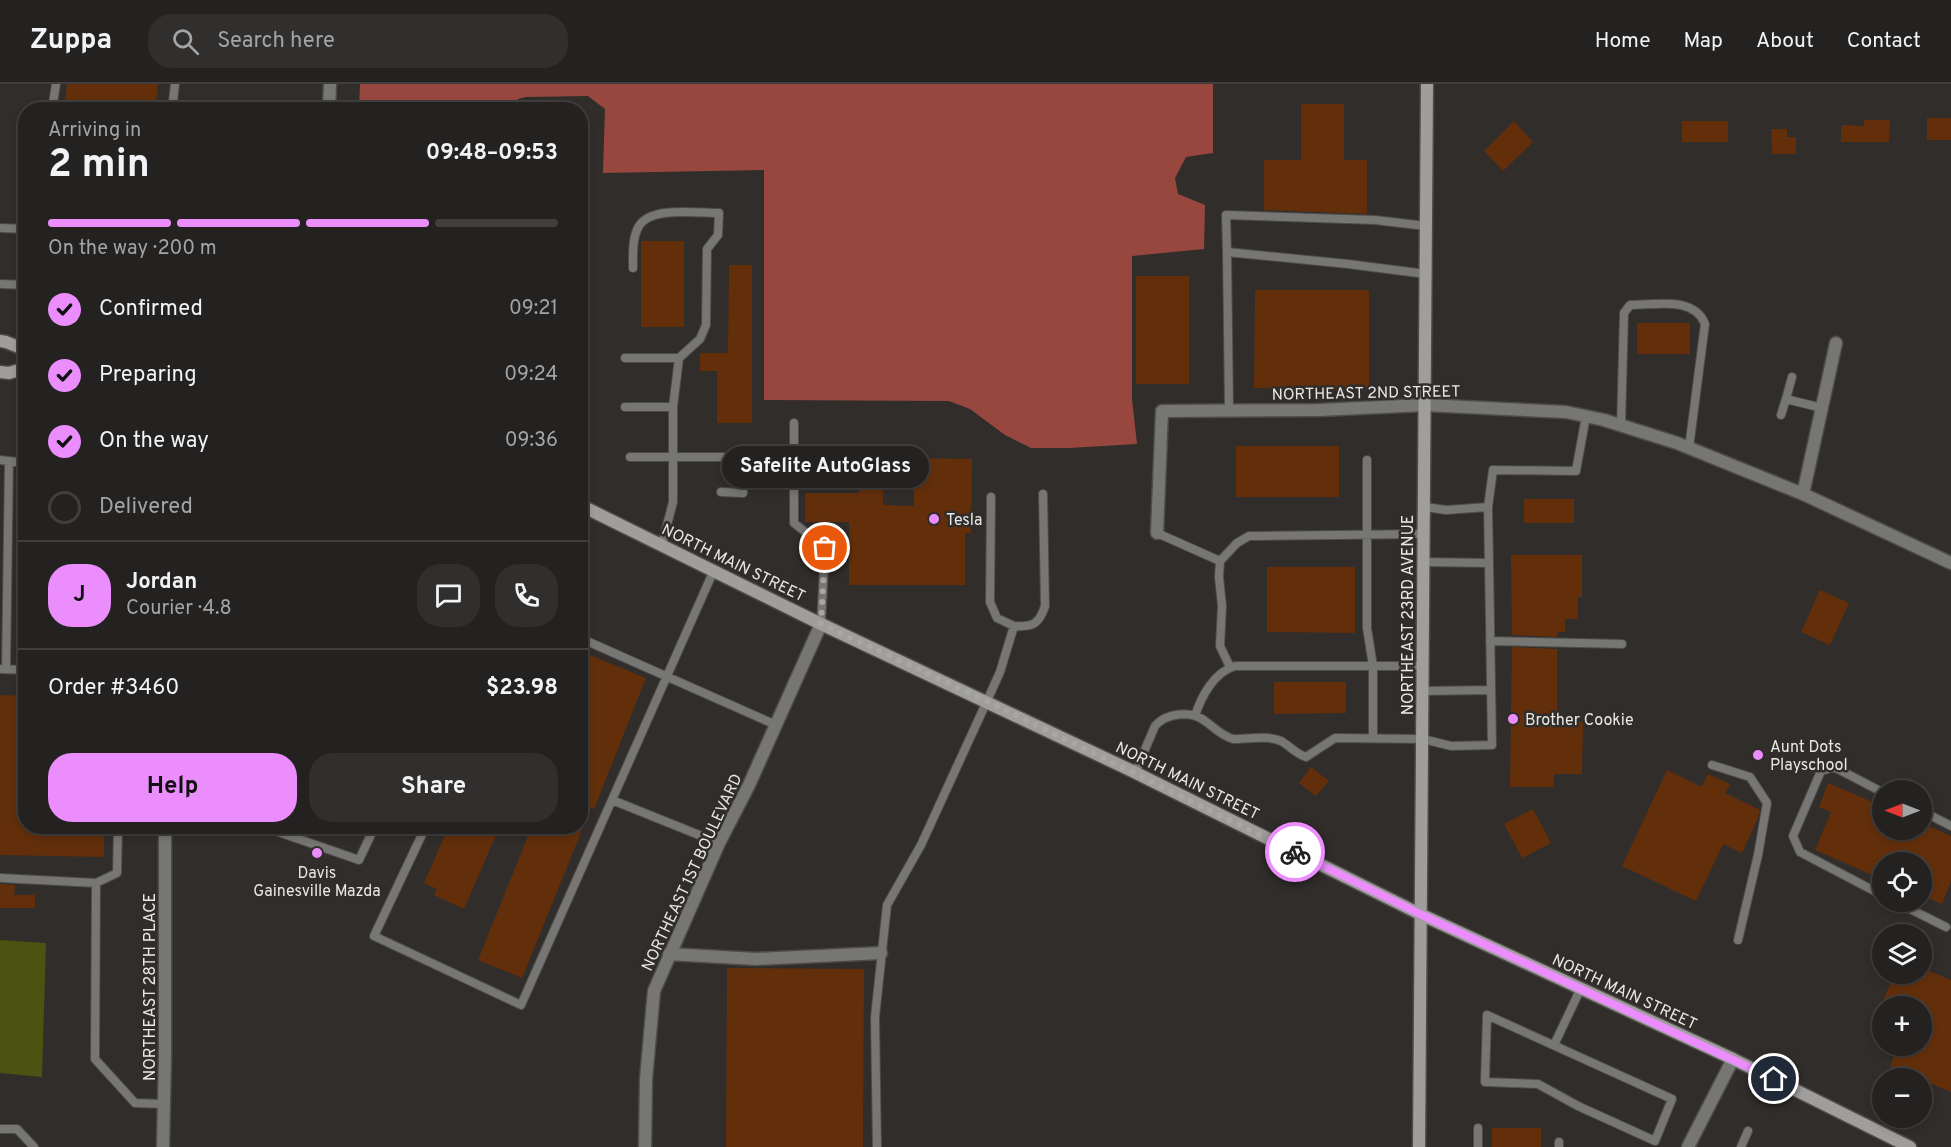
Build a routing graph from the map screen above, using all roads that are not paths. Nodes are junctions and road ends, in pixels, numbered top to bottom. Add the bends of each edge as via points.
1 (56, 84) edge
2 (175, 84) edge
3 (330, 84) edge
4 (1426, 84) edge
5 (53, 102) edge
6 (173, 102) edge
7 (329, 102) edge
8 (1426, 226) junction
9 (0, 228) edge
10 (18, 229) edge
11 (1227, 252) junction
12 (633, 268) dead end
13 (1426, 274) junction
14 (0, 284) edge
15 (18, 285) edge
16 (0, 341) edge
17 (1836, 343) dead end
18 (18, 347) edge
19 (625, 358) dead end
20 (679, 358) junction
21 (18, 370) edge
22 (0, 372) edge
23 (1792, 377) dead end
24 (1786, 399) junction
25 (1425, 405) junction
26 (625, 407) dead end
27 (673, 407) junction
28 (1822, 408) junction
29 (1229, 410) junction
30 (1781, 415) dead end
31 (1586, 416) junction
32 (794, 423) dead end
33 (1621, 426) junction
34 (1689, 448) junction
35 (630, 457) dead end
36 (674, 457) junction
37 (0, 460) edge
38 (794, 460) junction
39 (1367, 460) dead end
40 (9, 461) junction
41 (853, 461) dead end
42 (18, 462) edge
43 (721, 492) dead end
44 (1044, 494) dead end
45 (1803, 494) junction
46 (991, 497) dead end
47 (1425, 507) junction
48 (1488, 507) junction
49 (588, 509) edge
50 (1156, 533) joint
51 (1425, 534) junction
52 (1366, 535) junction
53 (662, 544) junction
54 (1220, 561) junction
55 (1424, 562) junction
56 (1489, 563) junction
57 (1951, 563) edge
58 (714, 570) junction
59 (821, 624) junction
60 (1014, 626) junction
61 (588, 641) edge
62 (1490, 641) junction
63 (1622, 644) dead end
64 (1373, 666) junction
65 (1423, 666) junction
66 (1230, 667) junction
67 (3, 669) edge
68 (18, 670) edge
69 (668, 676) junction
70 (1490, 690) junction
71 (1423, 691) junction
72 (987, 701) junction
73 (1196, 716) junction
74 (776, 725) junction
75 (1373, 738) junction
76 (1423, 739) junction
77 (1712, 765) dead end
78 (1135, 773) junction
79 (1872, 787) edge
80 (612, 800) junction
81 (1932, 816) edge
82 (1951, 826) edge
83 (118, 834) edge
84 (165, 834) edge
85 (284, 834) edge
86 (371, 834) edge
87 (422, 834) edge
88 (719, 843) junction
89 (0, 878) edge
90 (96, 883) junction
91 (1872, 890) edge
92 (1916, 912) edge
93 (1422, 915) junction
94 (1946, 927) dead end
95 (1738, 940) dead end
96 (881, 953) junction
97 (669, 954) junction
98 (1581, 988) junction
99 (1554, 1045) junction
100 (1733, 1059) junction
101 (164, 1104) junction
102 (1478, 1128) dead end
103 (0, 1129) edge
104 (1748, 1131) dead end
105 (34, 1147) edge
106 (163, 1147) edge
107 (645, 1147) edge
108 (877, 1147) edge
109 (1419, 1147) edge
110 (1478, 1147) edge
111 (1688, 1147) edge
112 (1741, 1147) edge
113 (1910, 1147) edge

1 - 5 lane
2 - 6 lane
3 - 7 street
4 - 8 main road, NORTHEAST 23RD AVENUE
8 - 11 lane via 1375,220 1226,215
8 - 13 main road, NORTHEAST 23RD AVENUE
9 - 10 lane
11 - 13 lane
11 - 29 lane
12 - 20 lane via 638,226 649,216 719,213 718,235 707,249 706,325 700,339
13 - 25 main road, NORTHEAST 23RD AVENUE
14 - 15 lane
16 - 18 main road
17 - 28 street
19 - 20 lane
20 - 27 lane
21 - 22 main road
23 - 24 lane
24 - 28 lane
24 - 30 lane
25 - 29 street, NORTHEAST 2ND STREET
25 - 31 street, NORTHEAST 2ND STREET
25 - 47 main road, NORTHEAST 23RD AVENUE
26 - 27 lane
27 - 36 lane
28 - 45 street
29 - 50 street, NORTHEAST 2ND STREET via 1162,411
31 - 33 street, NORTHEAST 2ND STREET
31 - 48 lane via 1576,471 1493,470
32 - 38 lane
33 - 34 street, NORTHEAST 2ND STREET
33 - 34 lane via 1624,313 1630,305 1683,305 1701,314 1705,324
34 - 45 street, NORTHEAST 2ND STREET
35 - 36 lane
36 - 43 lane via 742,457 742,493
36 - 53 lane via 673,502
37 - 40 lane
38 - 41 lane
38 - 59 lane via 794,523 825,548
39 - 52 lane
40 - 42 lane
40 - 67 lane
44 - 60 lane via 1045,606 1037,623
45 - 57 street, NORTHEAST 2ND STREET
46 - 60 lane via 990,602 997,618
47 - 48 lane
47 - 51 main road, NORTHEAST 23RD AVENUE
48 - 56 lane
49 - 53 main road, NORTH MAIN STREET
50 - 54 lane
51 - 52 lane
51 - 55 main road, NORTHEAST 23RD AVENUE
52 - 54 lane via 1249,536
52 - 64 lane via 1367,628
53 - 58 main road, NORTH MAIN STREET
54 - 66 lane via 1220,646
55 - 56 lane
55 - 65 main road, NORTHEAST 23RD AVENUE
56 - 62 lane
58 - 59 main road, NORTH MAIN STREET
58 - 69 lane
59 - 72 main road, NORTH MAIN STREET
59 - 74 street, NORTHEAST 1ST BOULEVARD
60 - 72 lane
61 - 69 lane
62 - 63 lane
62 - 70 lane
64 - 65 lane
64 - 66 lane
64 - 75 lane
65 - 71 main road, NORTHEAST 23RD AVENUE
66 - 73 lane via 1210,685
67 - 68 lane
69 - 74 lane
69 - 80 lane
70 - 71 lane
70 - 76 lane via 1492,745 1451,746
71 - 76 main road, NORTHEAST 23RD AVENUE
72 - 78 main road, NORTH MAIN STREET
72 - 96 lane via 916,855 887,905
73 - 75 lane via 1227,738 1273,738 1306,757 1335,738
73 - 78 lane via 1177,715 1157,722
74 - 88 street, NORTHEAST 1ST BOULEVARD
75 - 76 lane
76 - 93 main road, NORTHEAST 23RD AVENUE
77 - 95 lane via 1750,777 1767,803
78 - 93 main road, NORTH MAIN STREET
79 - 91 lane via 1834,767 1821,771 1793,836 1800,852
80 - 87 lane via 521,1005 375,936
80 - 88 lane
81 - 82 lane
83 - 90 lane via 117,873
84 - 101 street, NORTHEAST 28TH PLACE
85 - 86 lane via 359,860
88 - 97 street, NORTHEAST 1ST BOULEVARD
89 - 90 lane
90 - 101 lane via 95,1059 135,1103
92 - 94 lane
93 - 98 main road, NORTH MAIN STREET
93 - 109 main road, NORTHEAST 23RD AVENUE
96 - 97 street via 756,959
96 - 108 lane via 875,1017
97 - 107 street, NORTHEAST 1ST BOULEVARD via 654,991
98 - 99 lane
98 - 100 main road, NORTH MAIN STREET
99 - 99 lane via 1672,1099 1655,1141 1538,1084 1485,1082 1487,1015
100 - 111 street
100 - 113 main road, NORTH MAIN STREET
101 - 106 street, NORTHEAST 28TH PLACE
102 - 110 lane
103 - 105 lane via 17,1129
104 - 112 lane

